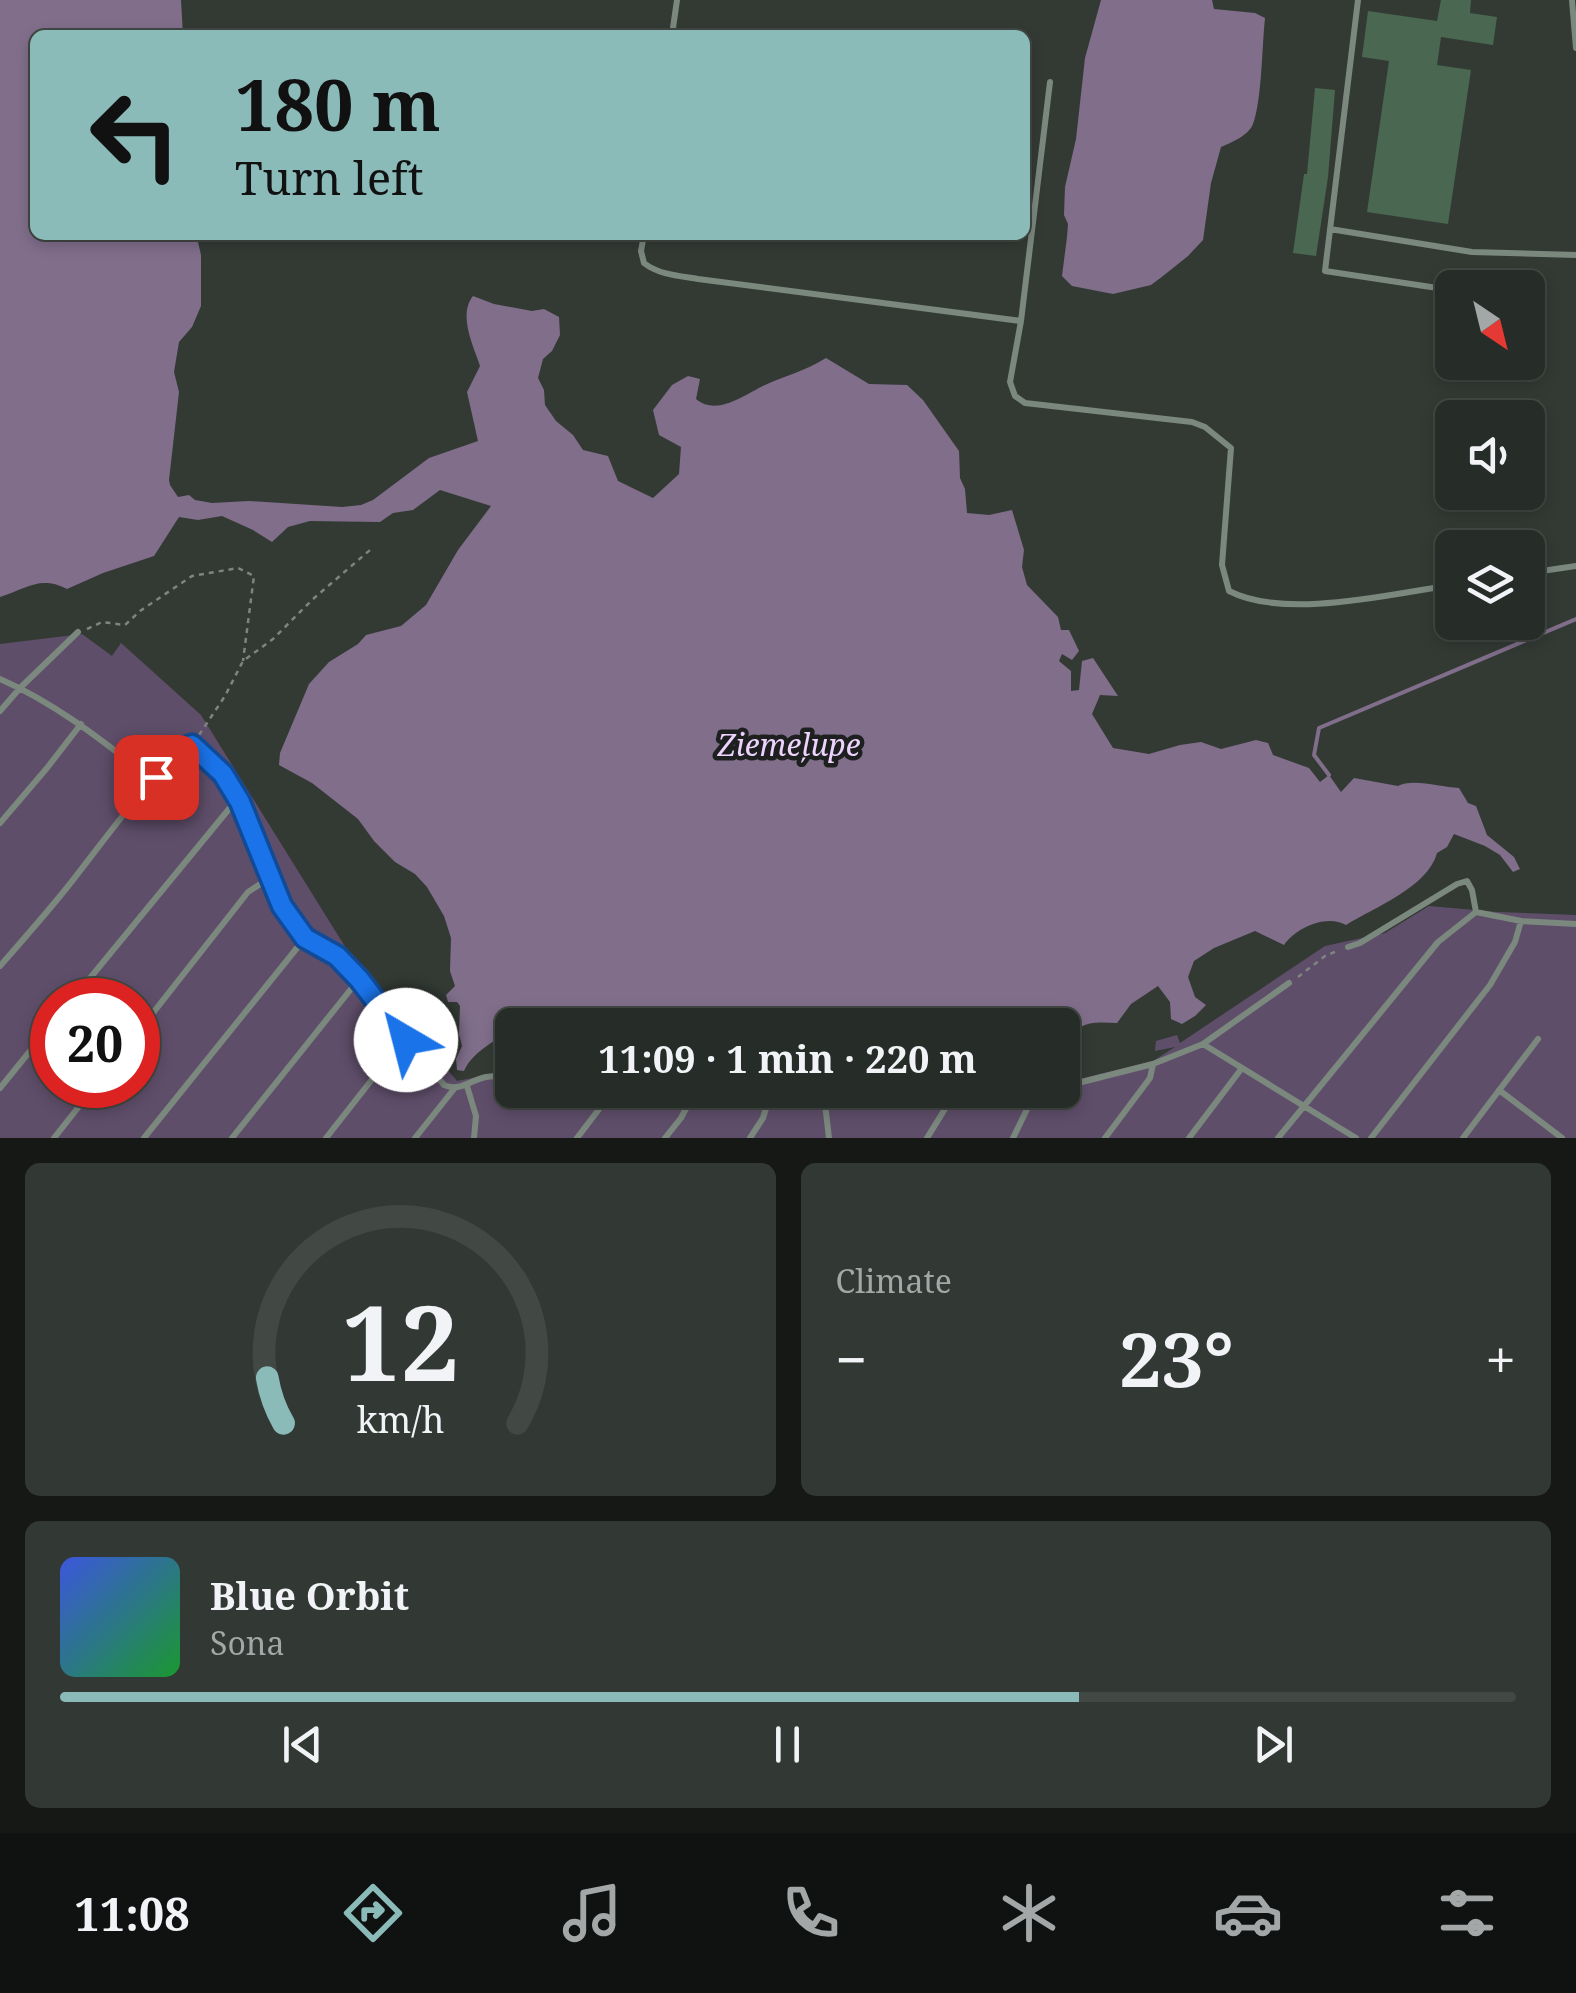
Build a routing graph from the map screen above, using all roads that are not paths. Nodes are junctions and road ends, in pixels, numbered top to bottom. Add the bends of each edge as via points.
1 (677, 0) edge
2 (1358, 0) edge
3 (1572, 0) edge
4 (673, 30) edge
5 (1576, 48) edge
6 (1050, 82) dead end
7 (1330, 228) junction
8 (643, 240) edge
9 (1576, 254) edge
10 (1435, 288) edge
11 (1020, 321) junction
12 (1576, 566) edge
13 (1545, 571) edge
14 (1435, 587) edge
15 (78, 632) road end
16 (0, 679) edge
17 (20, 688) junction
18 (0, 711) edge
19 (80, 724) junction
20 (153, 780) junction
21 (238, 798) junction
22 (0, 824) edge
23 (271, 877) junction
24 (1476, 912) junction
25 (1521, 921) junction
26 (1576, 924) edge
27 (305, 938) junction
28 (1348, 947) road end
29 (0, 966) edge
30 (90, 978) edge
31 (359, 979) junction
32 (1289, 983) road end
33 (160, 1004) edge
34 (1538, 1038) dead end
35 (406, 1040) junction
36 (1203, 1044) junction
37 (30, 1051) edge
38 (1153, 1064) junction
39 (1242, 1068) junction
40 (495, 1076) edge
41 (1080, 1082) edge
42 (467, 1086) junction
43 (0, 1088) edge
44 (454, 1089) junction
45 (1499, 1090) junction
46 (1306, 1107) junction
47 (78, 1108) edge
48 (600, 1108) edge
49 (686, 1108) edge
50 (765, 1108) edge
51 (825, 1108) edge
52 (946, 1108) edge
53 (1027, 1108) edge
54 (54, 1138) edge
55 (144, 1138) edge
56 (232, 1138) edge
57 (326, 1138) edge
58 (416, 1138) edge
59 (474, 1138) edge
60 (577, 1138) edge
61 (665, 1138) edge
62 (750, 1138) edge
63 (829, 1138) edge
64 (927, 1138) edge
65 (1013, 1138) edge
66 (1105, 1138) edge
67 (1190, 1138) edge
68 (1278, 1138) edge
69 (1356, 1138) edge
70 (1372, 1138) edge
71 (1463, 1138) edge
72 (1562, 1138) edge

1 - 4 lane
2 - 7 lane
3 - 5 lane
6 - 11 lane
7 - 9 lane via 1472,252
7 - 10 lane via 1325,271
8 - 11 lane via 644,263 665,273
11 - 14 lane via 1010,382 1025,403 1192,422 1231,448 1222,565 1228,591 1286,604
12 - 13 lane
15 - 17 lane
16 - 17 lane
17 - 18 lane
17 - 19 lane
19 - 20 lane
19 - 22 lane
20 - 21 lane via 192,745
20 - 29 lane
21 - 23 lane
21 - 30 lane
23 - 27 lane
23 - 33 lane via 248,892
24 - 25 lane
24 - 28 lane via 1468,882 1456,884
24 - 46 lane via 1438,942
25 - 26 lane
25 - 70 lane via 1490,985
27 - 31 lane via 337,956
27 - 55 lane
31 - 35 lane
31 - 56 lane
32 - 36 lane
34 - 45 lane
35 - 44 lane
35 - 57 lane
36 - 38 lane
36 - 39 lane
37 - 43 lane
38 - 41 lane
38 - 66 lane via 1150,1078
39 - 46 lane
39 - 67 lane
40 - 42 lane
42 - 44 lane
42 - 59 lane
44 - 58 lane
45 - 71 lane
45 - 72 lane
46 - 68 lane
46 - 69 lane
47 - 54 lane
48 - 60 lane
49 - 61 lane
50 - 62 lane
51 - 63 lane
52 - 64 lane
53 - 65 lane

